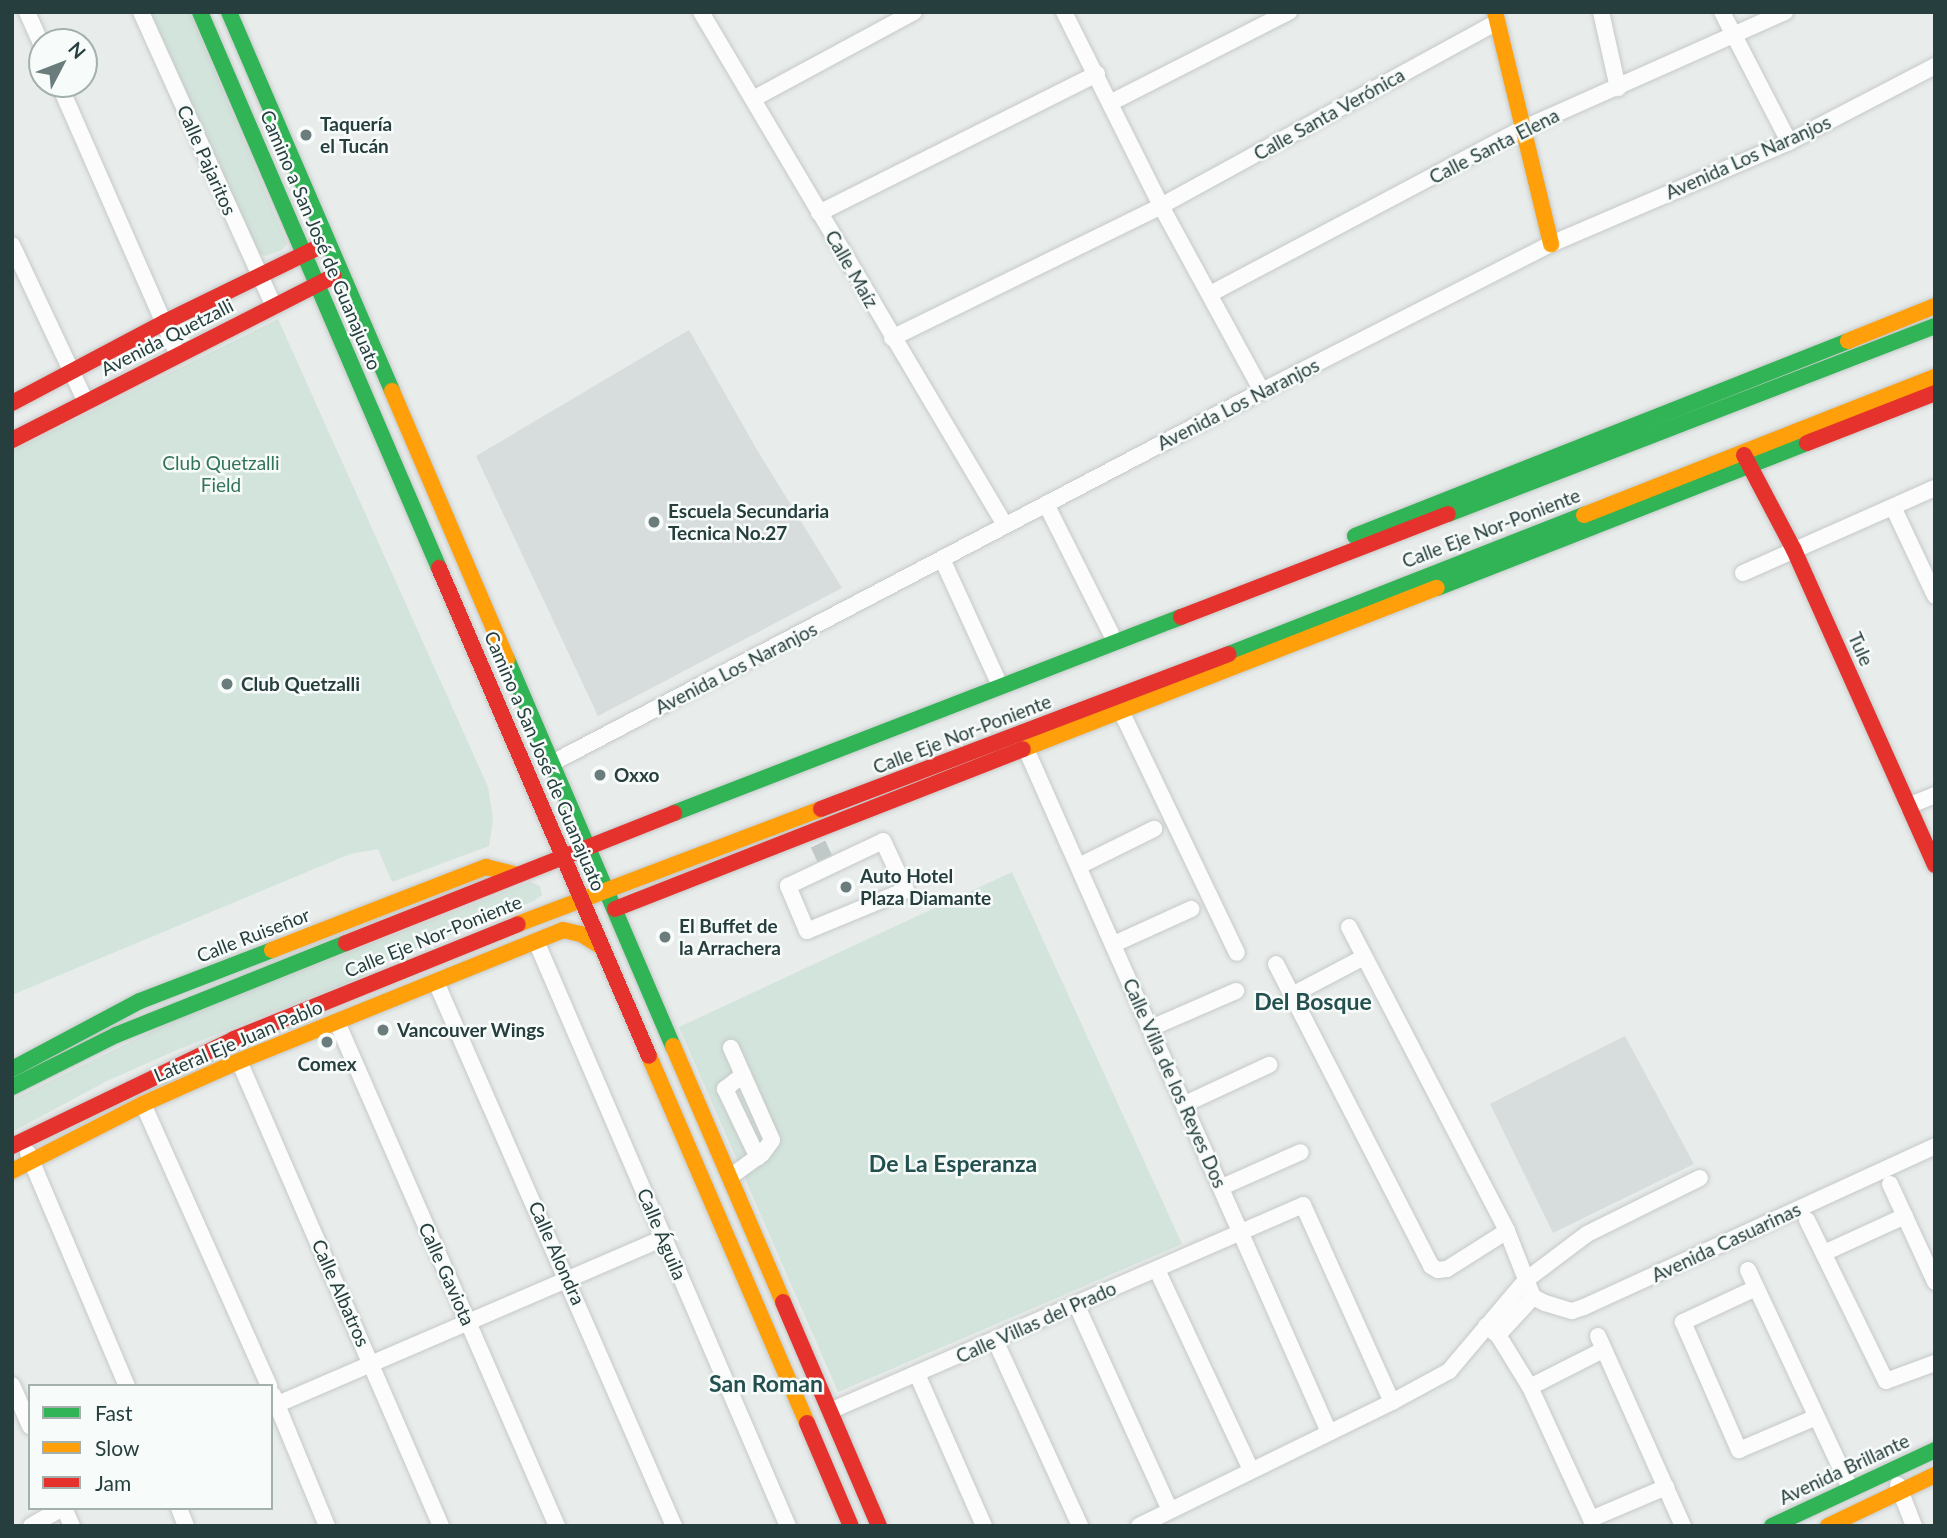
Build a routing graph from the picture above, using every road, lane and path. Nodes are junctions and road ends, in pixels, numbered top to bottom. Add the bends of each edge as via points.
1 (141, 12) edge
2 (200, 12) edge
3 (229, 12) edge
4 (701, 12) edge
5 (914, 12) edge
6 (1064, 12) edge
7 (1289, 12) edge
8 (1601, 12) edge
9 (1723, 12) edge
10 (1785, 12) edge
11 (1496, 17) edge
12 (1733, 37) junction
13 (1935, 66) edge
14 (1097, 74) junction
15 (1618, 88) junction
16 (65, 98) edge
17 (753, 99) junction
18 (1112, 102) junction
19 (1522, 130) junction
20 (1789, 142) junction
21 (1161, 206) junction
22 (819, 213) junction
23 (328, 243) junction
24 (1551, 244) junction
25 (12, 245) edge
26 (304, 254) junction
27 (341, 273) junction
28 (259, 277) junction
29 (317, 284) junction
30 (1210, 294) junction
31 (274, 306) junction
32 (1935, 306) edge
33 (165, 322) junction
34 (1935, 326) edge
35 (892, 338) junction
36 (178, 355) junction
37 (70, 372) junction
38 (1935, 377) edge
39 (1262, 391) junction
40 (1935, 393) edge
41 (86, 402) junction
42 (12, 403) edge
43 (12, 440) edge
44 (1742, 452) junction
45 (1752, 466) junction
46 (1935, 488) edge
47 (1046, 504) junction
48 (1893, 507) junction
49 (1005, 525) junction
50 (1794, 550) junction
51 (943, 561) junction
52 (1744, 573) dead end
53 (1935, 596) edge
54 (1111, 633) junction
55 (996, 677) junction
56 (1121, 711) junction
57 (1023, 741) junction
58 (552, 763) junction
59 (1935, 795) edge
60 (1909, 806) junction
61 (578, 825) junction
62 (1154, 829) dead end
63 (588, 847) junction
64 (563, 856) junction
65 (1935, 865) edge
66 (1079, 866) junction
67 (829, 868) joint
68 (517, 875) junction
69 (607, 891) junction
70 (582, 900) junction
71 (615, 909) junction
72 (1191, 909) dead end
73 (1349, 927) dead end
74 (536, 941) junction
75 (1114, 944) junction
76 (602, 947) junction
77 (1237, 953) dead end
78 (1364, 957) junction
79 (1276, 964) dead end
80 (436, 982) junction
81 (1236, 991) dead end
82 (1292, 995) junction
83 (337, 1022) junction
84 (1151, 1028) junction
85 (731, 1048) dead end
86 (239, 1061) junction
87 (1269, 1065) dead end
88 (12, 1069) edge
89 (12, 1087) edge
90 (143, 1104) junction
91 (1185, 1104) junction
92 (17, 1143) edge
93 (1935, 1146) edge
94 (1301, 1152) dead end
95 (32, 1161) junction
96 (12, 1171) edge
97 (730, 1177) junction
98 (1700, 1178) dead end
99 (1889, 1184) dead end
100 (1222, 1188) junction
101 (1905, 1216) junction
102 (1807, 1220) dead end
103 (1241, 1231) junction
104 (1507, 1231) junction
105 (664, 1238) junction
106 (1824, 1253) junction
107 (1157, 1269) junction
108 (1748, 1270) dead end
109 (568, 1279) junction
110 (1526, 1280) junction
111 (1935, 1282) edge
112 (1756, 1288) junction
113 (1533, 1297) junction
114 (1076, 1304) junction
115 (467, 1322) junction
116 (1492, 1331) junction
117 (995, 1340) junction
118 (371, 1363) junction
119 (1935, 1363) edge
120 (917, 1374) junction
121 (126, 1384) edge
122 (268, 1384) edge
123 (12, 1385) edge
124 (1530, 1387) junction
125 (273, 1401) edge
126 (1392, 1402) junction
127 (830, 1411) junction
128 (1814, 1418) junction
129 (28, 1421) edge
130 (1329, 1432) junction
131 (1935, 1450) edge
132 (1892, 1469) junction
133 (1251, 1470) junction
134 (1935, 1475) edge
135 (1666, 1487) junction
136 (1850, 1488) junction
137 (1900, 1490) junction
138 (59, 1510) edge
139 (64, 1510) edge
140 (1170, 1510) junction
141 (31, 1526) edge
142 (72, 1526) edge
143 (327, 1526) edge
144 (441, 1526) edge
145 (557, 1526) edge
146 (674, 1526) edge
147 (788, 1526) edge
148 (851, 1526) edge
149 (880, 1526) edge
150 (984, 1526) edge
151 (1080, 1526) edge
152 (1139, 1526) edge
153 (1684, 1526) edge
154 (1772, 1526) edge
155 (1828, 1526) edge
156 (1914, 1526) edge

1 - 28 street, Calle Pajaritos
2 - 26 main road, Camino a San José de Guanajuato
3 - 23 main road, Camino a San José de Guanajuato
4 - 17 street, Calle Maíz
5 - 17 street
6 - 14 street
7 - 18 street
8 - 15 street
9 - 12 street
10 - 12 street, Calle Santa Elena
11 - 19 main road
11 - 21 street, Calle Santa Verónica
12 - 15 street, Calle Santa Elena
12 - 20 street
13 - 20 street, Avenida Los Naranjos
14 - 18 street
14 - 22 street
15 - 19 street, Calle Santa Elena
16 - 33 street
17 - 22 street, Calle Maíz
18 - 21 street
19 - 24 main road
19 - 30 street, Calle Santa Elena
20 - 24 street, Avenida Los Naranjos
21 - 30 street
21 - 35 street, Calle Santa Verónica
22 - 35 street, Calle Maíz
23 - 26 main road, Avenida Quetzalli
23 - 27 main road, Camino a San José de Guanajuato
24 - 39 street, Avenida Los Naranjos
25 - 37 street
26 - 28 main road, Avenida Quetzalli
26 - 29 main road, Camino a San José de Guanajuato
27 - 29 main road, Avenida Quetzalli
27 - 58 main road, Camino a San José de Guanajuato
28 - 31 street, Calle Pajaritos
28 - 33 main road, Avenida Quetzalli
29 - 31 main road, Avenida Quetzalli
29 - 64 main road, Camino a San José de Guanajuato
30 - 39 street
31 - 36 main road, Avenida Quetzalli
32 - 54 main road
33 - 36 street
33 - 37 main road, Avenida Quetzalli
34 - 63 main road, Calle Eje Nor-Poniente
35 - 49 street, Calle Maíz
36 - 41 main road, Avenida Quetzalli
37 - 41 street
37 - 42 main road, Avenida Quetzalli
38 - 44 main road, Calle Eje Nor-Poniente
39 - 47 street, Avenida Los Naranjos
40 - 45 main road
41 - 43 main road, Avenida Quetzalli
44 - 45 main road, Tule
44 - 57 main road, Calle Eje Nor-Poniente
45 - 50 main road, Tule
45 - 56 main road
46 - 48 street
47 - 49 street, Avenida Los Naranjos
47 - 54 street
48 - 50 street
48 - 53 street
49 - 51 street, Avenida Los Naranjos
50 - 52 street
50 - 60 main road, Tule
51 - 55 street
51 - 58 street, Avenida Los Naranjos
54 - 55 main road
55 - 61 main road via 604,828
56 - 57 main road
56 - 77 street
57 - 66 street, Calle Villa de los Reyes Dos
57 - 69 main road, Calle Eje Nor-Poniente
57 - 71 main road via 816,838
58 - 61 main road, Camino a San José de Guanajuato
59 - 60 street
60 - 65 main road, Tule
61 - 63 main road, Camino a San José de Guanajuato
62 - 66 street
63 - 64 main road, Calle Eje Nor-Poniente
63 - 69 main road, Camino a San José de Guanajuato
64 - 68 main road, Calle Eje Nor-Poniente
64 - 70 main road, Camino a San José de Guanajuato
66 - 75 street, Calle Villa de los Reyes Dos
67 - 67 street via 788,887 807,931 906,890 883,841
68 - 88 main road, Calle Ruiseñor via 486,867 462,876 140,1001
68 - 89 main road, Calle Eje Nor-Poniente via 116,1035
69 - 70 main road, Calle Eje Nor-Poniente
69 - 71 main road, Camino a San José de Guanajuato
70 - 76 main road, Camino a San José de Guanajuato
70 - 92 main road, Calle Eje Nor-Poniente via 234,1039
71 - 97 main road, Camino a San José de Guanajuato
72 - 75 street
73 - 78 street
74 - 76 main road, Lateral Eje Juan Pablo via 563,930 581,934
74 - 80 main road, Lateral Eje Juan Pablo
74 - 105 street, Calle Águila
75 - 84 street, Calle Villa de los Reyes Dos
76 - 148 main road, Camino a San José de Guanajuato
78 - 82 street
78 - 104 street
79 - 82 street
80 - 83 main road, Lateral Eje Juan Pablo
80 - 109 street, Calle Alondra
81 - 84 street
82 - 104 street via 1432,1266 1447,1269
83 - 86 main road, Lateral Eje Juan Pablo
83 - 115 street, Calle Gaviota
84 - 91 street, Calle Villa de los Reyes Dos
85 - 97 street via 743,1075 725,1089 758,1158
86 - 90 main road, Lateral Eje Juan Pablo
86 - 118 street, Calle Albatros
87 - 91 street
90 - 95 main road, Lateral Eje Juan Pablo
90 - 122 street
91 - 100 street, Calle Villa de los Reyes Dos
92 - 95 street
93 - 113 street, Avenida Casuarinas via 1584,1307 1572,1311
94 - 100 street
95 - 96 main road, Lateral Eje Juan Pablo
95 - 121 street
97 - 127 main road, Camino a San José de Guanajuato
98 - 110 street via 1587,1234
99 - 101 street
100 - 103 street, Calle Villa de los Reyes Dos
101 - 106 street
101 - 111 street
102 - 106 street
103 - 107 street, Calle Villas del Prado
103 - 126 street, Calle Villas del Prado via 1303,1205
103 - 130 street, Calle Villa de los Reyes Dos
104 - 110 street
105 - 109 street
105 - 147 street, Calle Águila
106 - 119 street via 1886,1381
107 - 114 street, Calle Villas del Prado
107 - 133 street
108 - 112 street
109 - 115 street
109 - 146 street, Calle Alondra
110 - 113 street
110 - 116 street
112 - 128 street
112 - 128 street via 1683,1322 1739,1450
113 - 116 street
114 - 117 street, Calle Villas del Prado
114 - 140 street
115 - 118 street
115 - 145 street, Calle Gaviota
116 - 124 street
116 - 126 street via 1449,1371
117 - 120 street, Calle Villas del Prado
117 - 151 street
118 - 125 street
118 - 144 street, Calle Albatros
120 - 127 street, Calle Villas del Prado
120 - 150 street
123 - 129 street
124 - 135 street via 1591,1519
124 - 135 street via 1600,1343
125 - 143 street
126 - 130 street
127 - 149 main road, Camino a San José de Guanajuato
128 - 136 street
130 - 133 street
131 - 132 main road, Avenida Brillante
132 - 136 main road, Avenida Brillante
132 - 137 street
133 - 140 street
134 - 137 main road
135 - 153 street
136 - 154 main road, Avenida Brillante
137 - 155 main road
137 - 156 street
138 - 141 street
139 - 142 street
140 - 152 street

